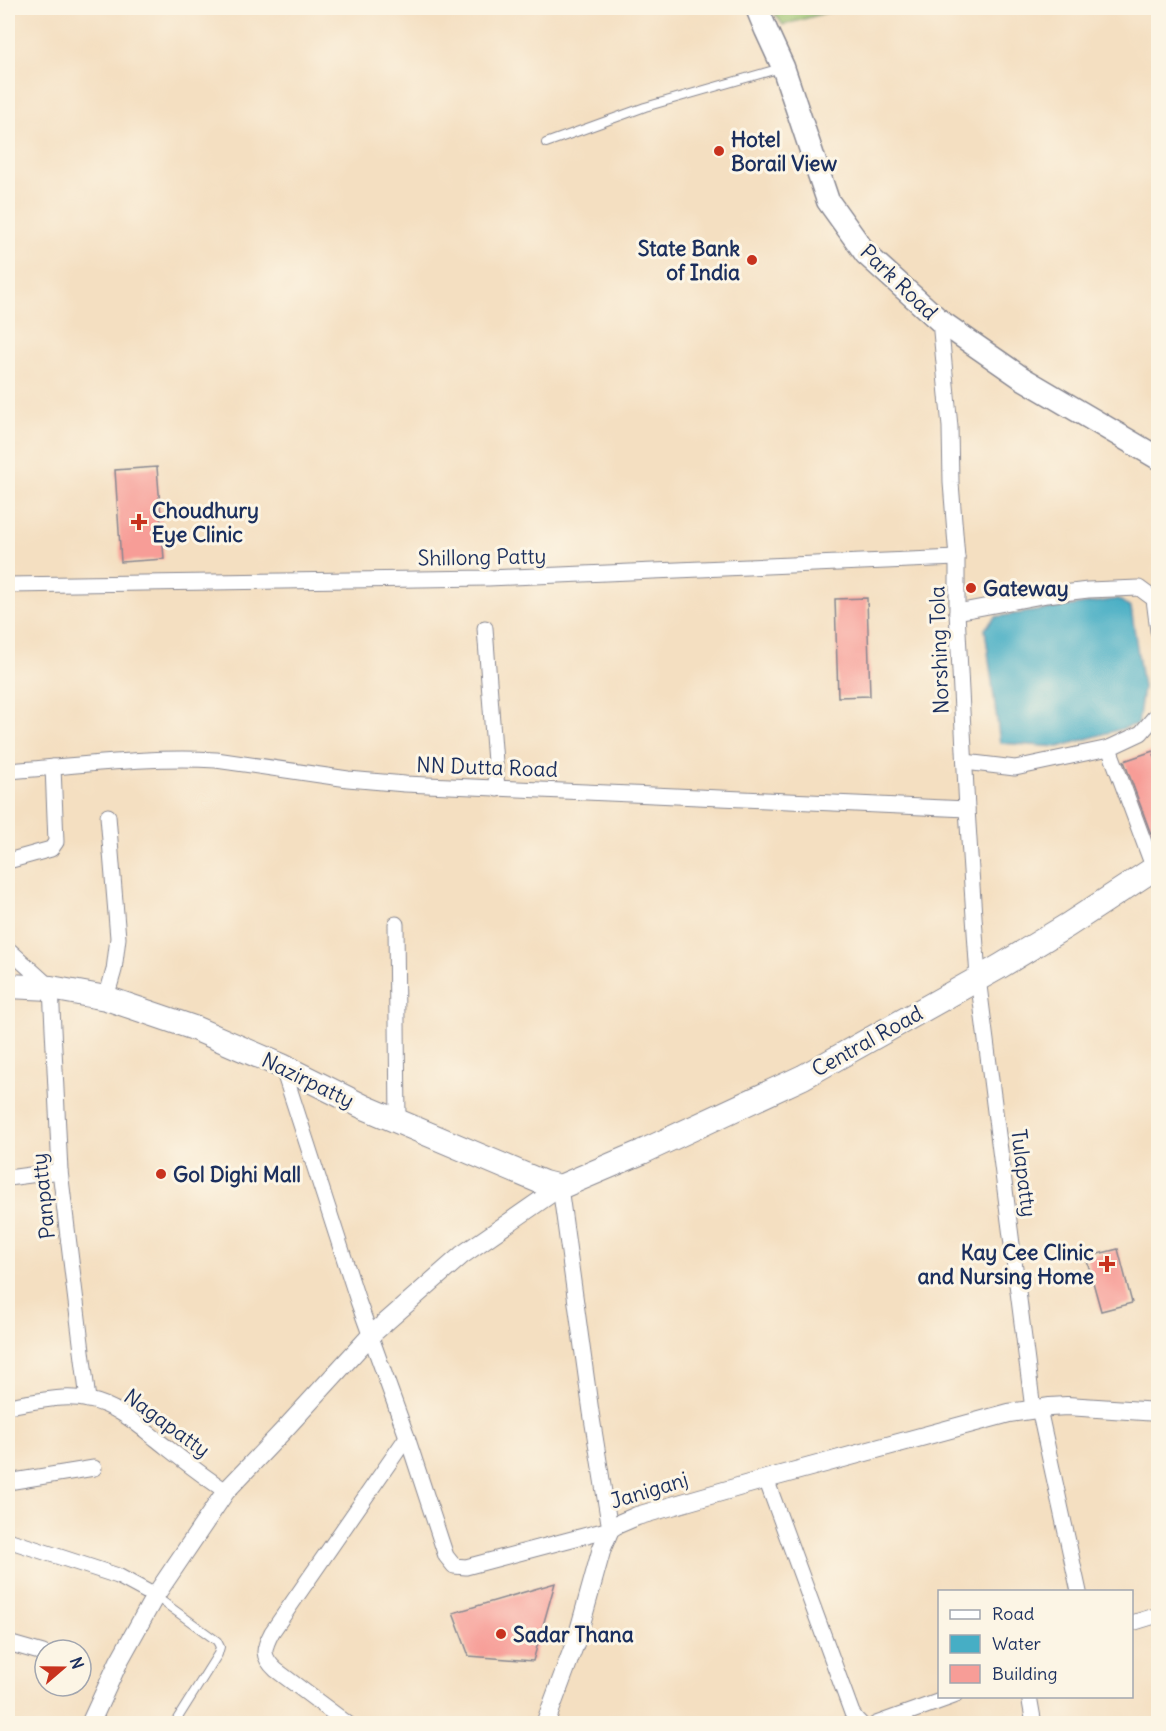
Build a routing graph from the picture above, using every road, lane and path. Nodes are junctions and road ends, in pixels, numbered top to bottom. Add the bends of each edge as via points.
1 (758, 8) edge
2 (783, 67) junction
3 (546, 142) dead end
4 (940, 321) junction
5 (1158, 458) edge
6 (957, 558) junction
7 (8, 585) edge
8 (957, 612) junction
9 (485, 628) dead end
10 (1158, 631) edge
11 (1158, 713) edge
12 (1109, 748) junction
13 (965, 762) junction
14 (53, 767) junction
15 (8, 771) edge
16 (497, 789) junction
17 (967, 809) junction
18 (108, 816) dead end
19 (8, 861) edge
20 (1156, 868) edge
21 (396, 924) dead end
22 (8, 949) edge
23 (978, 978) junction
24 (8, 986) edge
25 (51, 987) junction
26 (106, 998) junction
27 (282, 1066) junction
28 (398, 1122) junction
29 (60, 1171) junction
30 (8, 1178) edge
31 (560, 1187) junction
32 (369, 1336) junction
33 (88, 1400) junction
34 (8, 1406) edge
35 (1036, 1409) junction
36 (1158, 1412) edge
37 (407, 1437) junction
38 (94, 1468) dead end
39 (766, 1479) junction
40 (8, 1482) edge
41 (226, 1491) junction
42 (610, 1529) junction
43 (8, 1540) edge
44 (1079, 1590) edge
45 (155, 1596) junction
46 (1158, 1615) edge
47 (1133, 1622) edge
48 (8, 1643) edge
49 (33, 1650) edge
50 (948, 1698) edge
51 (1029, 1698) edge
52 (90, 1724) edge
53 (174, 1724) edge
54 (348, 1724) edge
55 (545, 1724) edge
56 (861, 1724) edge
57 (876, 1724) edge
58 (1034, 1724) edge

1 - 2 main road, Park Road
2 - 3 lane via 645,107
2 - 4 main road, Park Road via 828,201 866,254
4 - 5 main road, Park Road via 1022,378
4 - 6 street, Norshing Tola
6 - 7 street, Shillong Patty via 488,579
6 - 8 street, Norshing Tola
8 - 10 street via 1047,595 1139,588 1154,599
8 - 13 street, Norshing Tola
9 - 16 street
11 - 12 street via 1141,733
12 - 13 street via 1015,768
12 - 20 street
13 - 17 street, Norshing Tola
14 - 15 street, NN Dutta Road
14 - 16 street, NN Dutta Road via 197,759 348,779
14 - 19 street via 56,842 51,849
16 - 17 street, NN Dutta Road
17 - 23 street, Norshing Tola
18 - 26 street via 118,938
20 - 23 highway, Central Road
21 - 28 street
22 - 25 street
23 - 31 highway, Central Road via 803,1077
23 - 35 street, Tulapatty
24 - 25 highway, Nazirpatty
25 - 26 highway, Nazirpatty
25 - 29 street, Panpatty
26 - 27 highway, Nazirpatty via 194,1028
27 - 28 highway, Nazirpatty
27 - 32 street
28 - 31 highway, Nazirpatty
29 - 30 street
29 - 33 street, Panpatty
31 - 32 street via 462,1255
31 - 42 street, Janiganj
32 - 37 street
32 - 41 street
33 - 34 street, Nagapatty via 59,1399
33 - 41 street, Nagapatty via 129,1418
35 - 36 street, Janiganj via 1067,1406
35 - 39 street, Janiganj
35 - 44 street, Tulapatty
37 - 42 street via 446,1556 454,1566 466,1567
37 - 54 street via 272,1632 264,1652 267,1662 276,1670
38 - 40 street
39 - 42 street, Janiganj via 637,1516
39 - 56 street via 852,1713
41 - 45 street
42 - 55 street via 563,1680
43 - 45 street via 118,1576
45 - 52 street via 118,1661
45 - 53 lane via 220,1647
46 - 47 street
48 - 49 street
50 - 57 street
51 - 58 street

